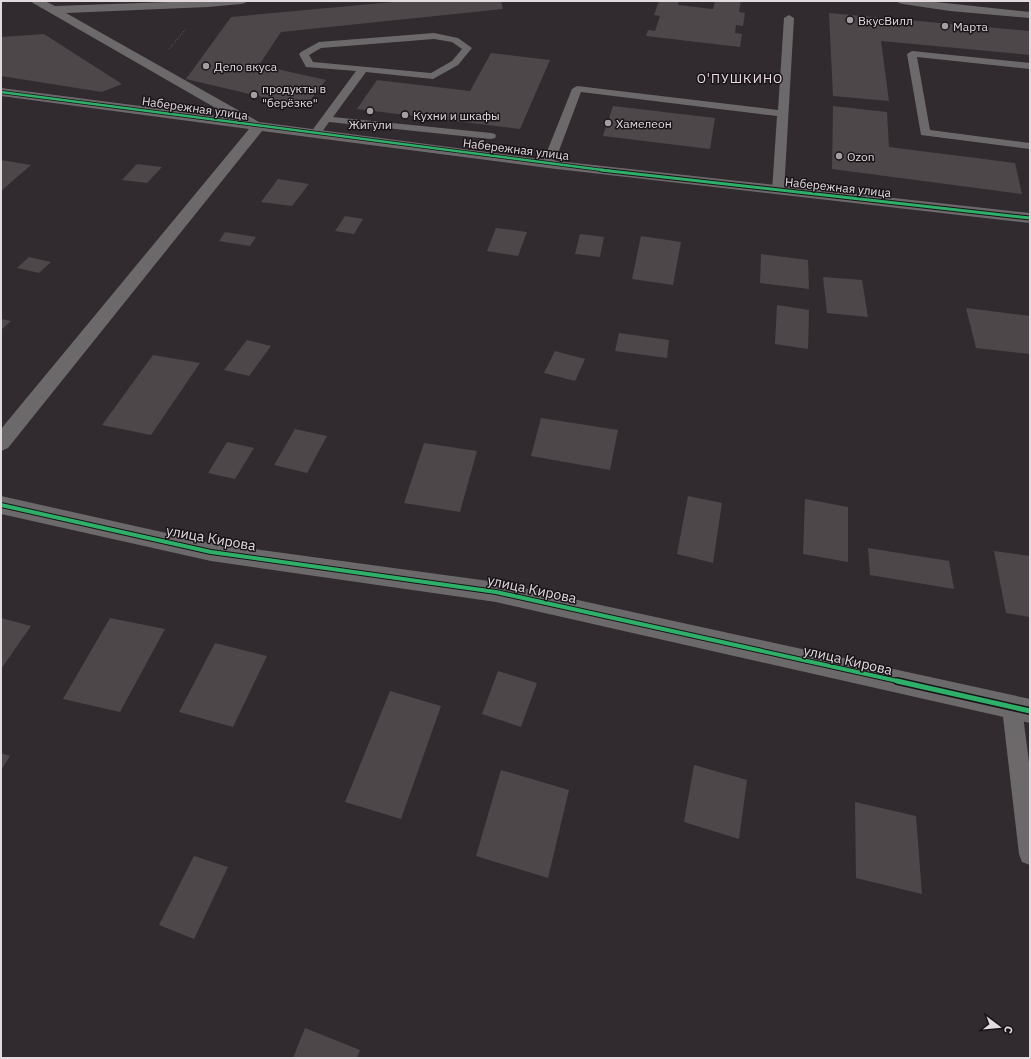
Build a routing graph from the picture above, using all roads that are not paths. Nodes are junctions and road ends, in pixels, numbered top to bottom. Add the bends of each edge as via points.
1 (37, 1) edge
2 (241, 1) edge
3 (904, 1) edge
4 (53, 10) junction
5 (1030, 15) edge
6 (789, 18) dead end
7 (1030, 66) edge
8 (363, 69) junction
9 (1, 92) edge
10 (783, 114) junction
11 (326, 119) junction
12 (258, 127) junction
13 (315, 134) junction
14 (491, 136) dead end
15 (1030, 146) edge
16 (548, 164) junction
17 (778, 191) junction
18 (1030, 218) edge
19 (1, 443) edge
20 (1, 505) edge
21 (1021, 710) edge
22 (1030, 854) edge

1 - 4 street
2 - 4 street
3 - 5 street via 972,11
4 - 12 street
6 - 10 lane
7 - 15 lane via 912,54 925,133
8 - 8 lane via 433,76 455,63 467,48 455,40 434,36 318,45 304,54 309,65
8 - 11 lane
9 - 12 street, Набережная улица
10 - 16 lane via 577,90
10 - 17 lane
11 - 13 lane
11 - 14 lane
12 - 13 street, Набережная улица
12 - 19 street
13 - 16 street, Набережная улица
16 - 17 street, Набережная улица
17 - 18 street, Набережная улица
20 - 21 street, улица Кирова via 211,552 496,592
21 - 22 lane

